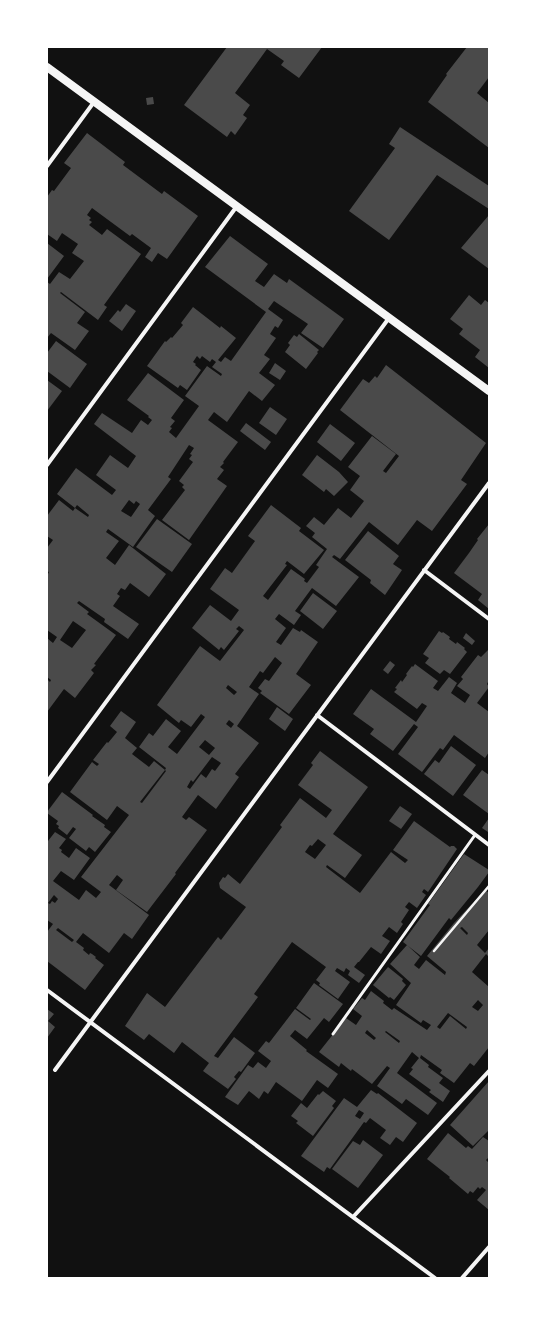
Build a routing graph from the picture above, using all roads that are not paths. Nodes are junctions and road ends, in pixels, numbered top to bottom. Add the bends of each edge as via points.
1 (47, 67) edge
2 (94, 102) junction
3 (47, 166) edge
4 (237, 206) junction
5 (389, 317) junction
6 (489, 391) edge
7 (47, 465) edge
8 (489, 483) edge
9 (424, 570) junction
10 (489, 619) edge
11 (317, 715) junction
12 (47, 782) edge
13 (475, 835) junction
14 (489, 845) edge
15 (47, 990) edge
16 (90, 1022) junction
17 (333, 1034) dead end
18 (55, 1070) dead end
19 (489, 1071) edge
20 (353, 1217) junction
21 (489, 1248) edge
22 (435, 1278) edge
23 (462, 1278) edge

1 - 2 main road
2 - 3 street
2 - 4 main road
4 - 5 main road
4 - 7 street
5 - 6 main road
5 - 12 street
8 - 9 street
9 - 10 street
9 - 11 street
11 - 13 street
11 - 16 street
13 - 14 street
13 - 17 lane
15 - 16 street
16 - 18 street
16 - 20 street
19 - 20 street
20 - 22 street
21 - 23 street

